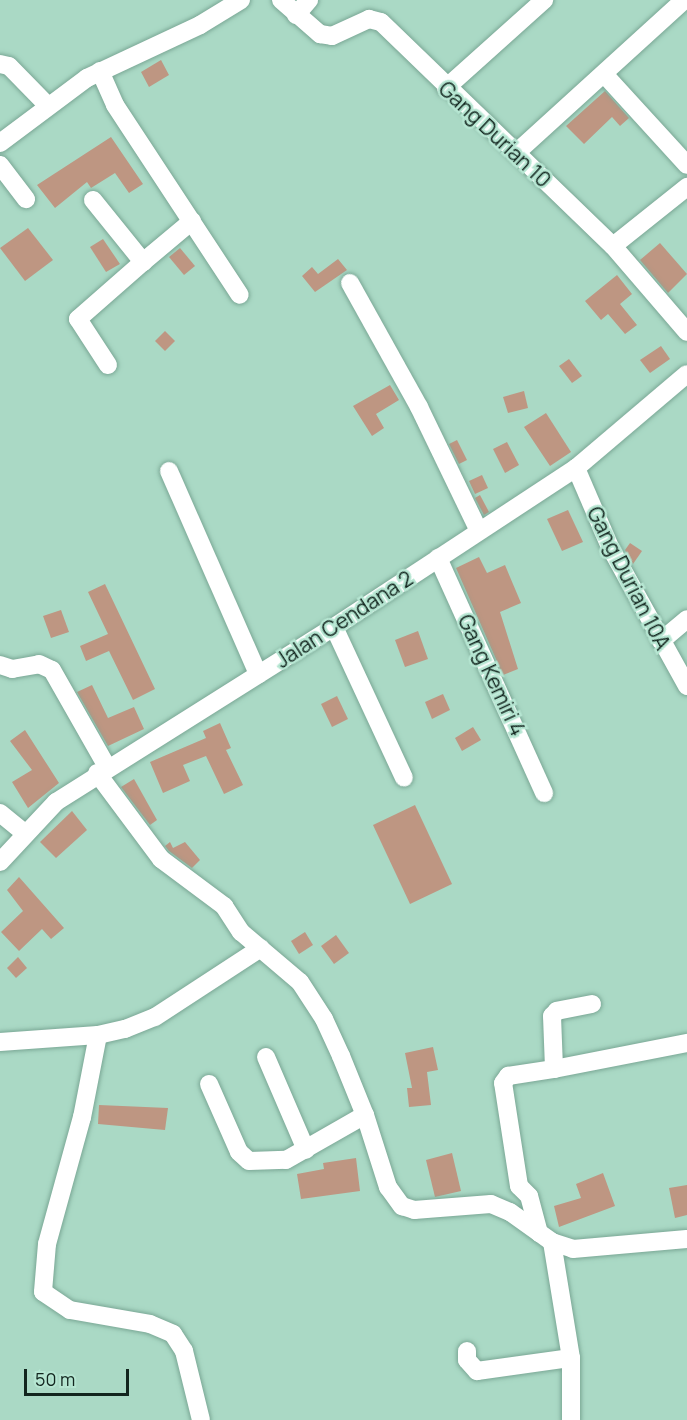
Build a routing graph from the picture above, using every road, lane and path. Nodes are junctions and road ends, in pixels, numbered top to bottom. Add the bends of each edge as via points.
1 (241, 0) edge
2 (281, 0) edge
3 (309, 0) edge
4 (544, 0) edge
5 (684, 0) edge
6 (296, 15) junction
7 (0, 64) edge
8 (100, 71) junction
9 (604, 74) junction
10 (446, 88) junction
11 (48, 106) junction
12 (0, 143) edge
13 (516, 153) junction
14 (0, 165) edge
15 (687, 165) edge
16 (687, 187) edge
17 (26, 199) dead end
18 (93, 200) dead end
19 (192, 221) junction
20 (613, 246) junction
21 (143, 262) junction
22 (350, 283) dead end
23 (240, 295) dead end
24 (687, 332) edge
25 (108, 365) dead end
26 (687, 374) edge
27 (576, 468) junction
28 (169, 471) dead end
29 (478, 529) junction
30 (438, 558) junction
31 (687, 619) edge
32 (334, 627) junction
33 (661, 641) junction
34 (0, 665) edge
35 (258, 674) junction
36 (687, 686) edge
37 (102, 770) junction
38 (404, 778) dead end
39 (544, 793) dead end
40 (0, 813) edge
41 (25, 833) junction
42 (0, 862) edge
43 (261, 948) junction
44 (592, 1004) dead end
45 (98, 1035) junction
46 (0, 1042) edge
47 (687, 1043) edge
48 (266, 1057) dead end
49 (554, 1069) junction
50 (209, 1084) dead end
51 (365, 1115) junction
52 (306, 1150) junction
53 (545, 1238) junction
54 (687, 1239) edge
55 (467, 1351) dead end
56 (571, 1358) junction
57 (201, 1420) edge
58 (571, 1420) edge

1 - 8 street via 200,25
2 - 6 street, Gang Durian 10
3 - 6 street
4 - 10 street
5 - 9 street
6 - 10 street, Gang Durian 10 via 320,34 332,36 369,19 381,22
7 - 11 street via 9,66
8 - 11 street
8 - 19 street via 115,105
9 - 13 street
9 - 15 street
10 - 13 street, Gang Durian 10
11 - 12 street
13 - 20 street, Gang Durian 10
14 - 17 street
16 - 20 street
18 - 21 street
19 - 21 street
19 - 23 street
20 - 24 street, Gang Durian 10
21 - 25 street via 78,319
22 - 29 street via 419,407
26 - 27 street, Jalan Cendana 2
27 - 29 street, Jalan Cendana 2
27 - 33 street, Gang Durian 10A via 610,547
28 - 35 street
29 - 30 street, Jalan Cendana 2
30 - 32 street, Jalan Cendana 2
30 - 39 street, Gang Kemiri 4
31 - 33 street
32 - 35 street, Jalan Cendana 2
32 - 38 street
33 - 36 street, Gang Durian 10A
34 - 37 street via 12,669 39,664 52,670
35 - 37 street, Jalan Cendana 2
37 - 41 street, Jalan Cendana 2 via 56,802
37 - 43 street via 161,859 224,906 241,932
40 - 41 street
41 - 42 street, Jalan Cendana 2
43 - 45 street via 155,1017
43 - 51 street via 300,982 324,1019
44 - 49 street via 557,1011 552,1016
45 - 46 street
45 - 57 street via 79,1129 47,1244 43,1292 70,1310 150,1324 173,1334 184,1351
47 - 49 street
48 - 52 street
49 - 53 street via 508,1076 503,1083 519,1186 529,1196
50 - 52 street via 238,1152 249,1161 276,1163
51 - 52 street
51 - 53 street via 388,1187 402,1206 414,1210 491,1204 510,1212
53 - 54 street via 573,1249
53 - 56 street
55 - 56 street via 467,1360 477,1371
56 - 58 street

